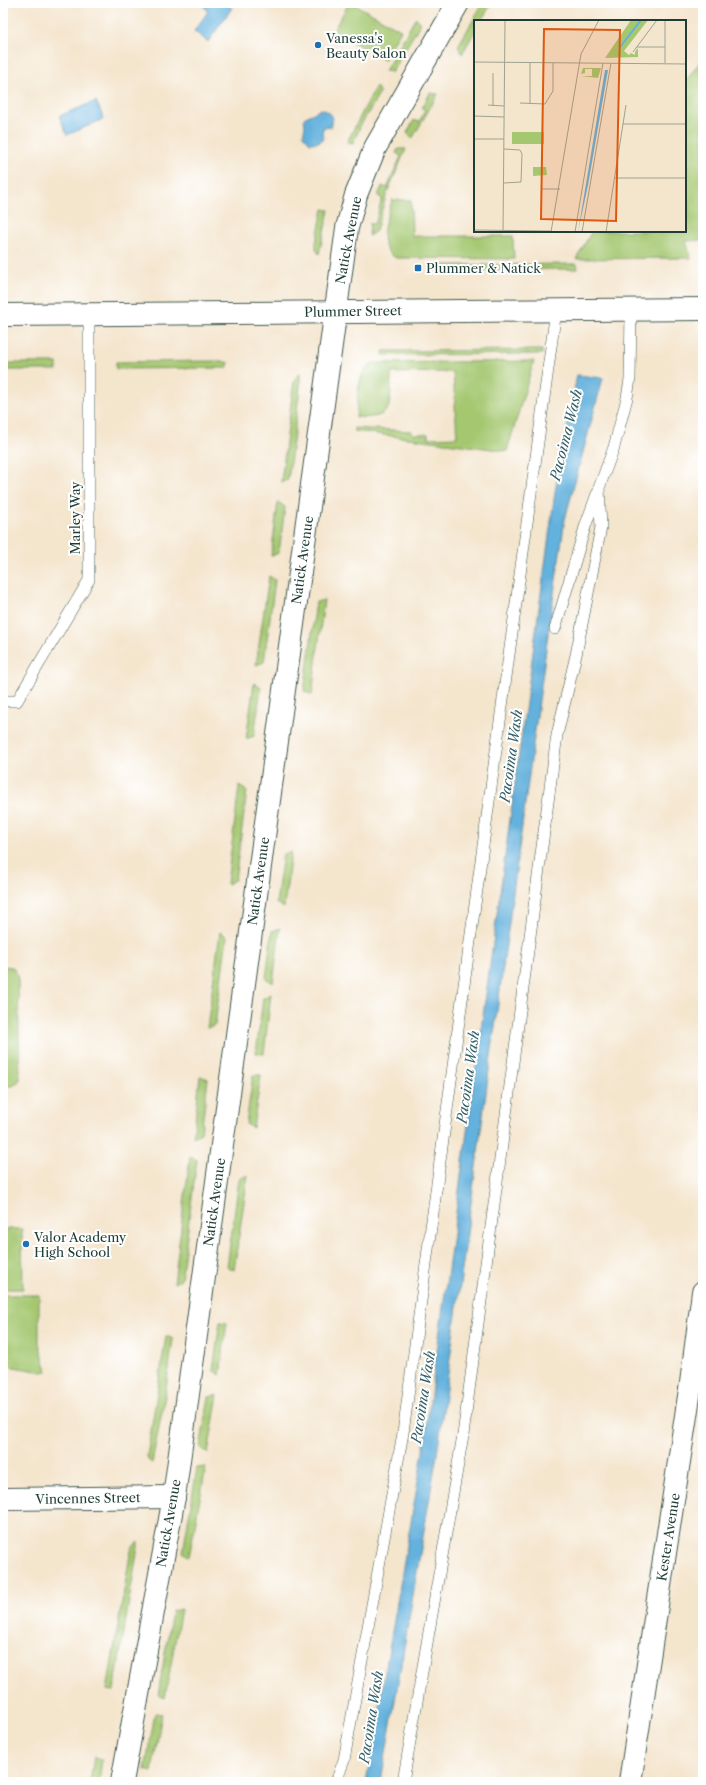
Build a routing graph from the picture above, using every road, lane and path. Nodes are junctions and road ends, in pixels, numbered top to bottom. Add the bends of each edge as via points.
1 (458, 3) edge
2 (631, 309) junction
3 (703, 309) edge
4 (556, 310) junction
5 (335, 311) junction
6 (3, 315) edge
7 (89, 315) junction
8 (599, 488) junction
9 (554, 629) dead end
10 (3, 701) edge
11 (703, 1292) edge
12 (697, 1383) edge
13 (174, 1497) junction
14 (3, 1500) edge
15 (122, 1782) edge
16 (336, 1782) edge
17 (404, 1782) edge
18 (630, 1782) edge

1 - 5 street, Natick Avenue via 387,126 362,177 348,228
2 - 3 street, Plummer Street
2 - 4 street, Plummer Street
2 - 8 lane via 630,378 627,398 614,447
4 - 5 street, Plummer Street
4 - 16 lane via 403,1433 344,1760
5 - 7 street, Plummer Street
5 - 13 street, Natick Avenue
6 - 7 street, Plummer Street
7 - 10 lane, Marley Way via 89,580 17,701
8 - 9 lane
8 - 17 lane via 601,527 576,655 557,735 463,1435
11 - 12 street, Kester Avenue
12 - 18 street, Kester Avenue
13 - 14 street, Vincennes Street
13 - 15 street, Natick Avenue

